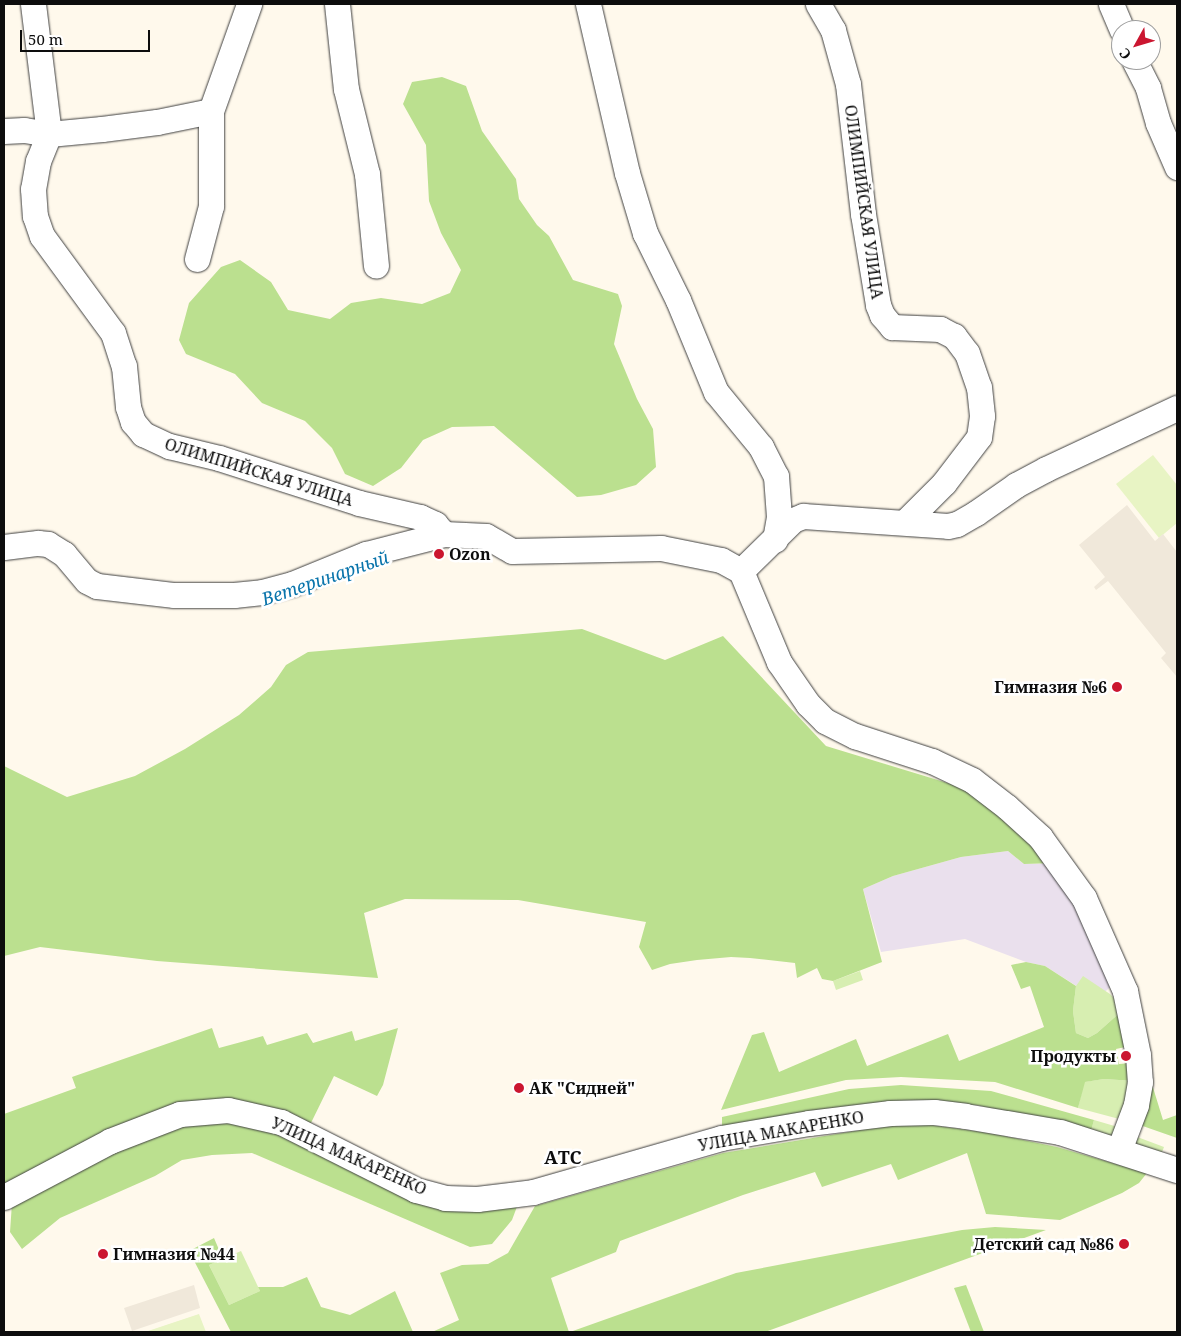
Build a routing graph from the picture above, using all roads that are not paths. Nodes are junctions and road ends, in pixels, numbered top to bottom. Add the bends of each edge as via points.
1 (33, 4) edge
2 (249, 4) edge
3 (337, 4) edge
4 (588, 4) edge
5 (818, 4) edge
6 (1111, 4) edge
7 (1118, 20) edge
8 (1139, 70) edge
9 (211, 111) junction
10 (4, 131) edge
11 (49, 134) junction
12 (1177, 167) edge
13 (196, 259) dead end
14 (376, 266) dead end
15 (1177, 409) edge
16 (905, 522) junction
17 (444, 534) junction
18 (775, 540) junction
19 (4, 547) edge
20 (741, 571) junction
21 (1119, 1150) junction
22 (1177, 1170) edge
23 (4, 1197) edge

1 - 11 street, ОЛИМПИЙСКАЯ УЛИЦА
2 - 9 street
3 - 14 street via 346,89 367,174
4 - 18 street via 627,173 645,233 678,300 716,392 748,428 776,476
5 - 16 street, ОЛИМПИЙСКАЯ УЛИЦА via 833,30 848,84 863,214 882,315 892,327 940,329 954,336 967,353 979,387 982,416 979,437 944,483
6 - 7 street
8 - 12 street
9 - 11 street via 158,122
9 - 13 street via 211,206
10 - 11 street
11 - 17 street, ОЛИМПИЙСКАЯ УЛИЦА via 38,161 35,216 42,236 113,333 124,366 128,407 133,422 143,434 169,446 359,503 420,517 435,524
15 - 16 street via 1046,469 956,524
16 - 18 street via 803,516 794,520
17 - 19 street via 366,554 292,584 234,596 111,589 87,581 64,554 48,544
17 - 20 street via 486,536 512,551 661,548 720,560
18 - 20 street
20 - 21 street via 779,662 808,704 825,721 855,736 932,761 972,780 1040,837 1084,898 1125,991 1138,1055 1140,1082 1136,1104
21 - 22 street, УЛИЦА МАКАРЕНКО
21 - 23 street, УЛИЦА МАКАРЕНКО via 1060,1132 995,1119 934,1112 890,1113 721,1138 533,1192 478,1199 445,1198 416,1190 281,1122 228,1110 180,1114 110,1141

